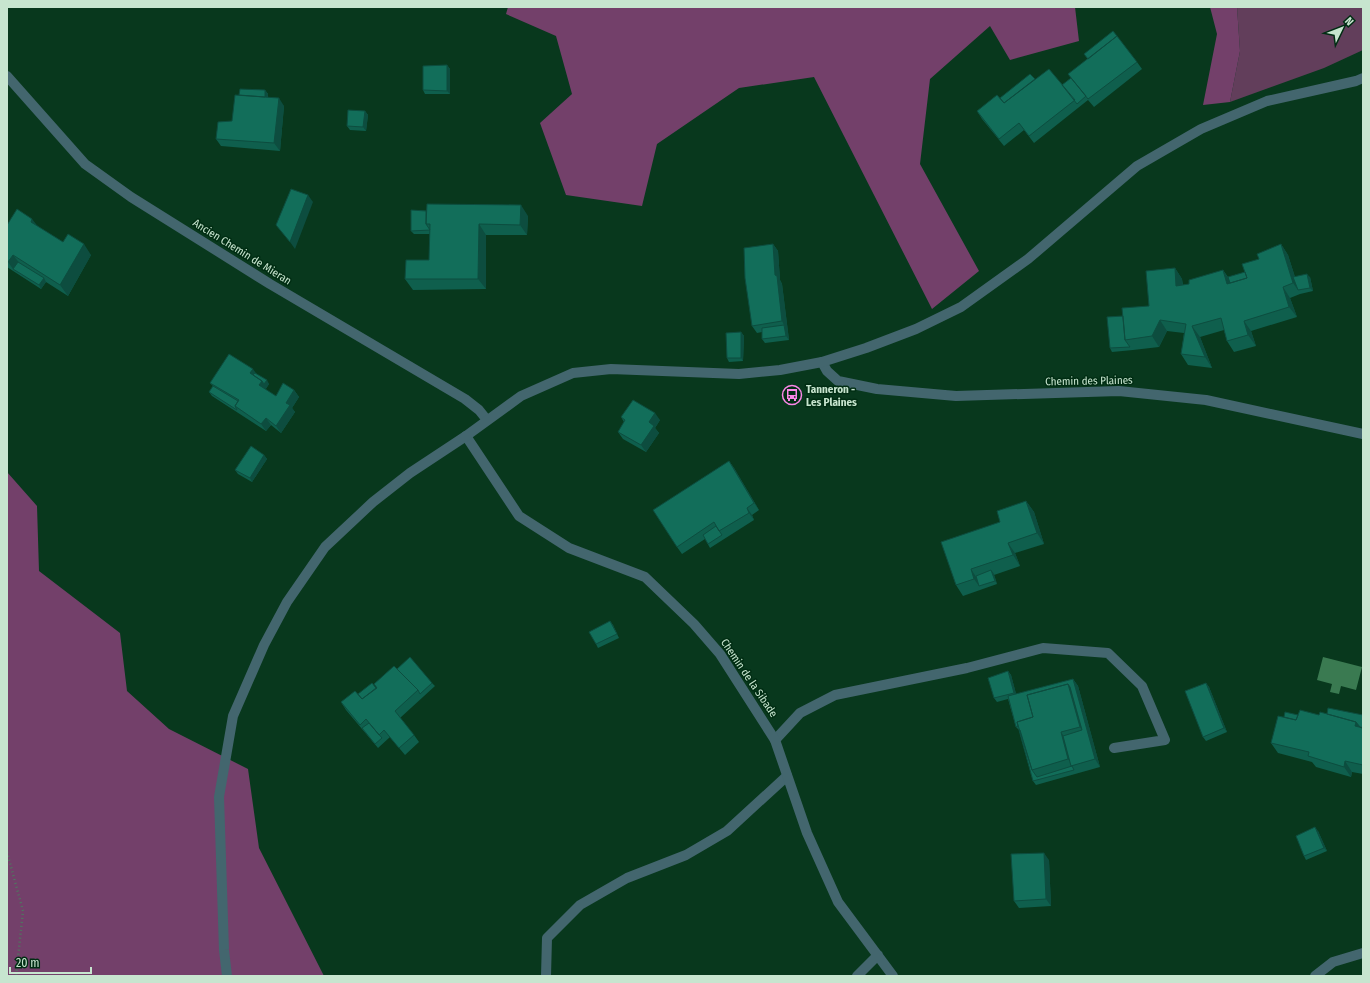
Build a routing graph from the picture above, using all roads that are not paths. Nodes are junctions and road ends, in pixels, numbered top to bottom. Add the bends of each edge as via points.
1 (7, 76) edge
2 (1363, 78) edge
3 (822, 362) junction
4 (487, 420) junction
5 (1363, 434) edge
6 (466, 436) junction
7 (775, 740) junction
8 (1114, 748) dead end
9 (787, 776) junction
10 (1363, 953) edge
11 (878, 955) junction
12 (226, 976) edge
13 (546, 976) edge
14 (857, 976) edge
15 (893, 976) edge
16 (1315, 976) edge

1 - 4 street, Ancien Chemin de Mieran via 85,164 131,197 270,284 465,398
2 - 3 street via 1267,102 1201,129 1138,166 1028,258 961,307 916,329
3 - 4 street via 739,374 611,369 573,374 521,396
3 - 5 street, Chemin des Plaines via 827,372 838,380 877,389 956,396 1119,390 1206,400
4 - 6 street
6 - 7 street, Chemin de la Sibade via 519,516 569,548 645,576 694,624 720,654
6 - 12 street via 410,473 373,502 320,554 287,602 233,716 219,797
7 - 8 street via 800,712 835,695 967,668 1043,648 1108,654 1142,686 1166,740
7 - 9 street, Chemin de la Sibade
9 - 11 street, Chemin de la Sibade via 807,833 838,902
9 - 13 street via 727,830 686,855 628,878 580,905 546,938
10 - 16 street via 1333,962
11 - 14 street
11 - 15 street, Chemin de la Sibade

